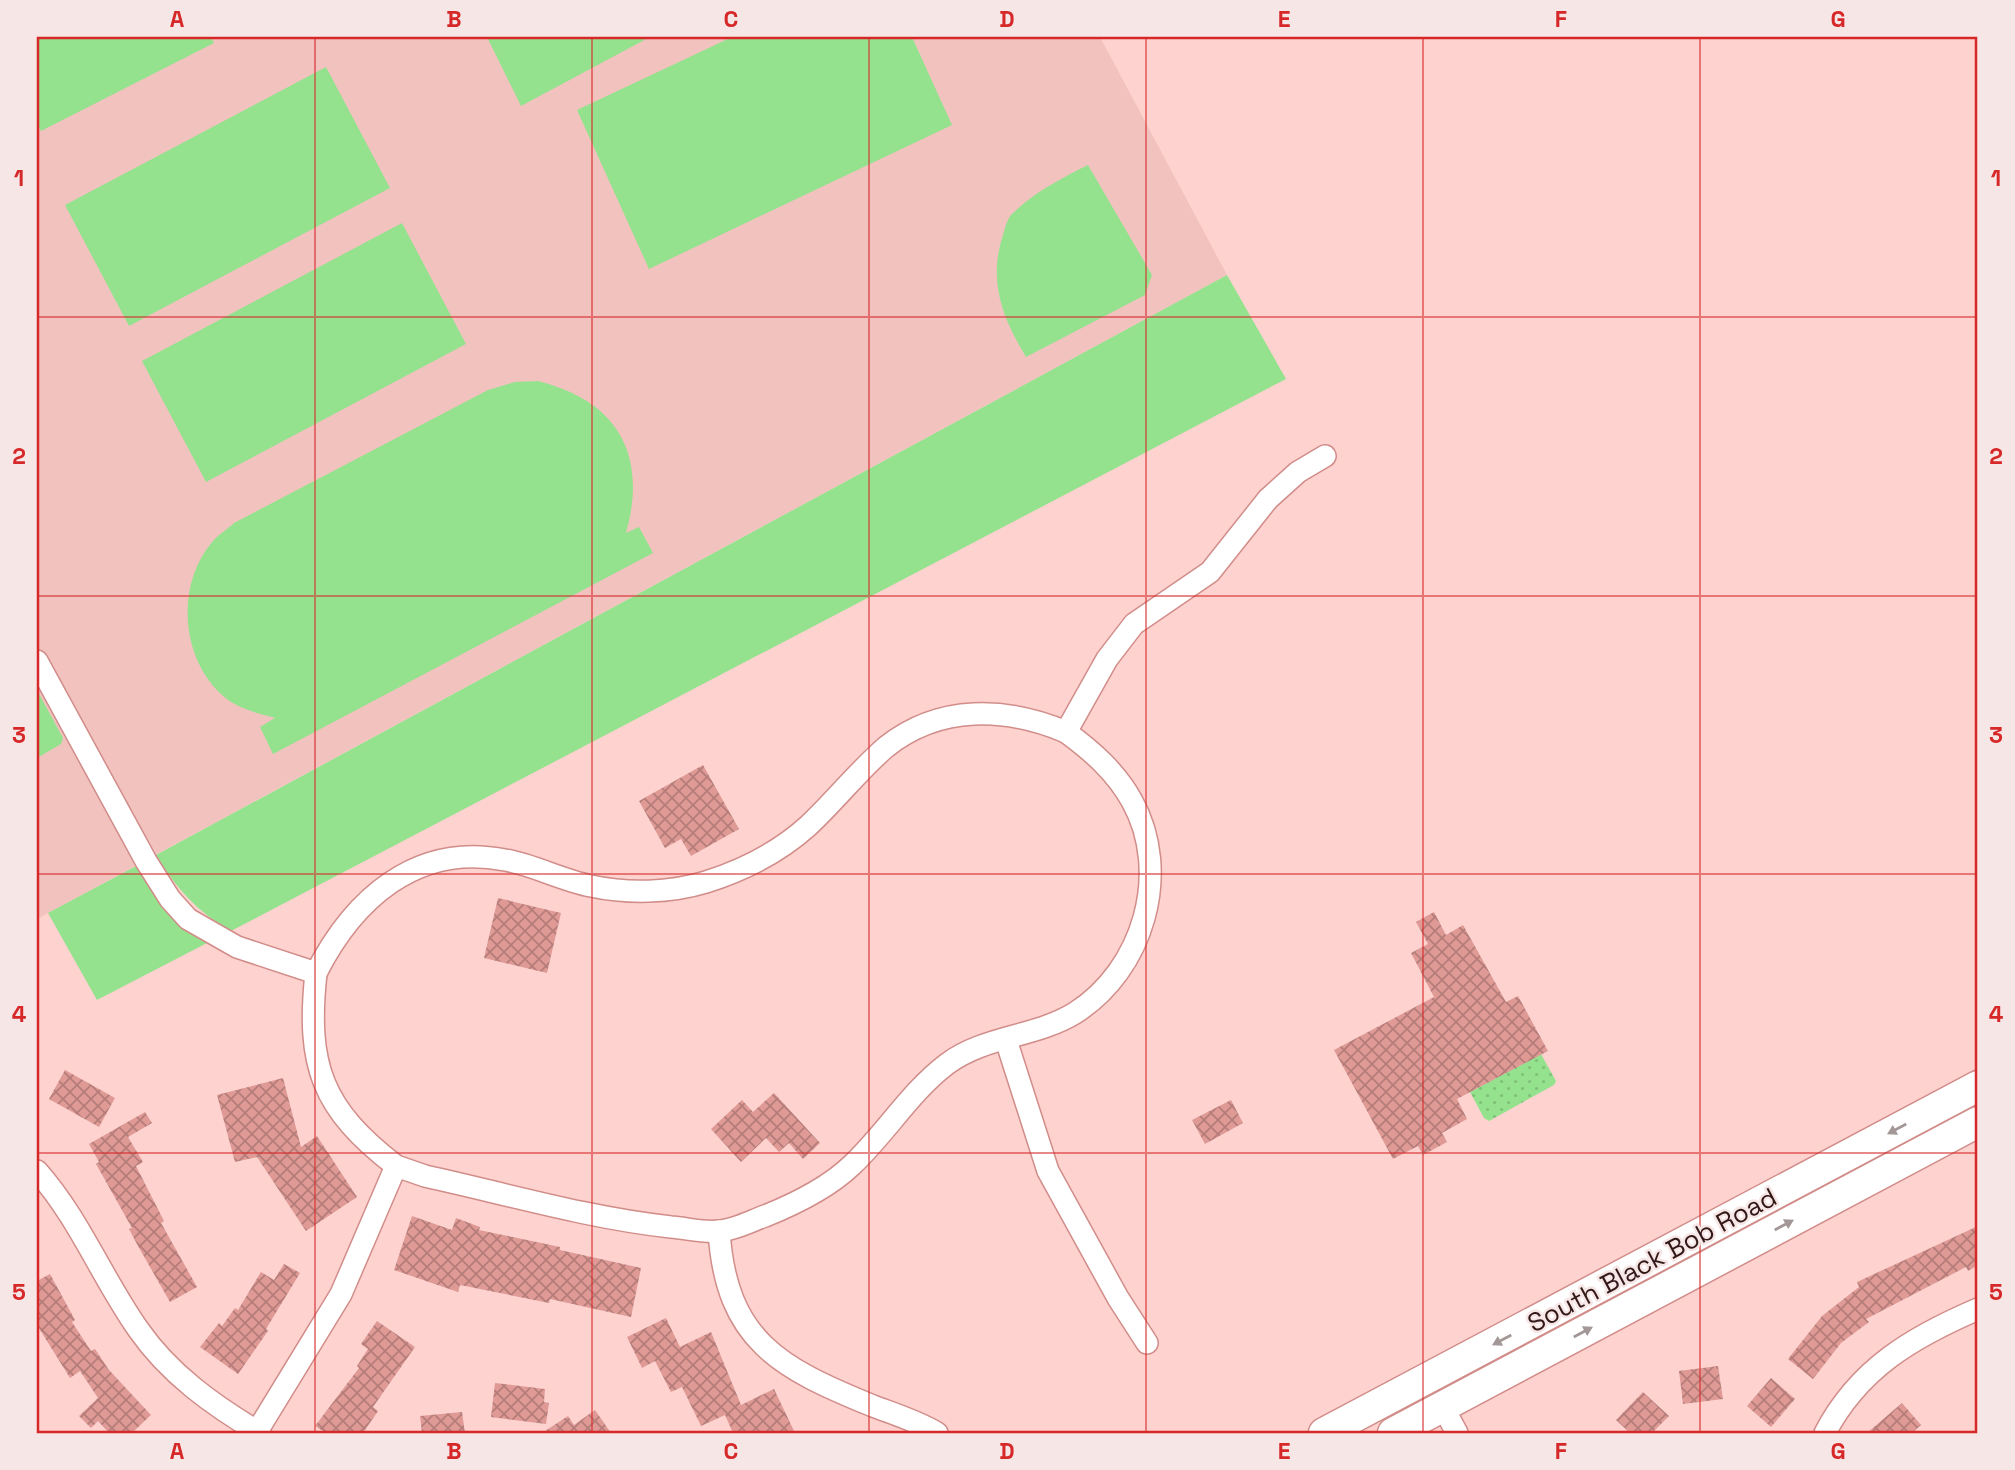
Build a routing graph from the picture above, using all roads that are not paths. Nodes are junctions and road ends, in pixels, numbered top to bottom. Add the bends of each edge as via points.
1 (1325, 456) dead end
2 (37, 661) edge
3 (1066, 732) junction
4 (316, 973) junction
5 (1006, 1040) junction
6 (1968, 1091) edge
7 (1976, 1127) edge
8 (397, 1166) junction
9 (37, 1171) edge
10 (719, 1231) junction
11 (1978, 1308) edge
12 (1147, 1343) dead end
13 (1443, 1407) junction
14 (257, 1433) edge
15 (937, 1433) edge
16 (1324, 1433) edge
17 (1393, 1433) edge
18 (1457, 1433) edge
19 (1825, 1433) edge

1 - 3 street via 1268,499 1210,572 1134,625 1107,659
2 - 4 street via 170,899 188,919 237,947
3 - 4 street via 1038,720 999,713 979,712 930,723 886,748 781,847 731,874 675,889 591,886 505,860 477,857 421,867 398,877 363,904 342,926
3 - 5 street via 1111,771 1133,803 1150,870 1146,909 1125,964 1099,995 1058,1023
4 - 8 street via 312,1038 323,1079 354,1131
5 - 10 street via 975,1048 925,1081 850,1167 820,1189 785,1208
5 - 12 street via 1048,1171
6 - 7 street
6 -> 16 main road, South Black Bob Road
13 -> 7 main road, South Black Bob Road
8 - 10 street via 631,1223
8 - 14 street via 341,1294
9 - 14 street via 83,1235 139,1331 180,1377
10 - 15 street via 722,1269 733,1301 767,1349 818,1384
11 - 19 street via 1903,1347 1871,1371 1840,1404
13 - 17 main road, South Black Bob Road
13 - 18 street

